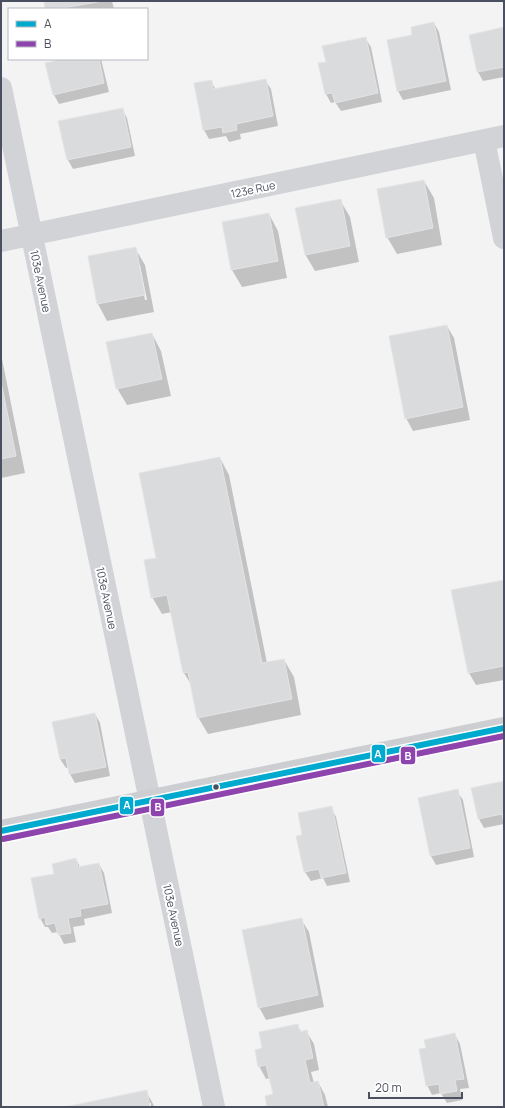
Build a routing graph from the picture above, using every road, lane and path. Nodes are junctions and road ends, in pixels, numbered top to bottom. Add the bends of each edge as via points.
1 (1, 88) edge
2 (494, 138) edge
3 (32, 235) junction
4 (504, 238) edge
5 (1, 241) edge
6 (504, 728) edge
7 (150, 801) junction
8 (1, 831) edge
9 (214, 1107) edge

1 - 3 street, 103e Avenue
2 - 3 street, 123e Rue
2 - 4 street
3 - 5 street, 123e Rue
3 - 7 street, 103e Avenue
6 - 7 main road
7 - 8 main road
7 - 9 street, 103e Avenue

